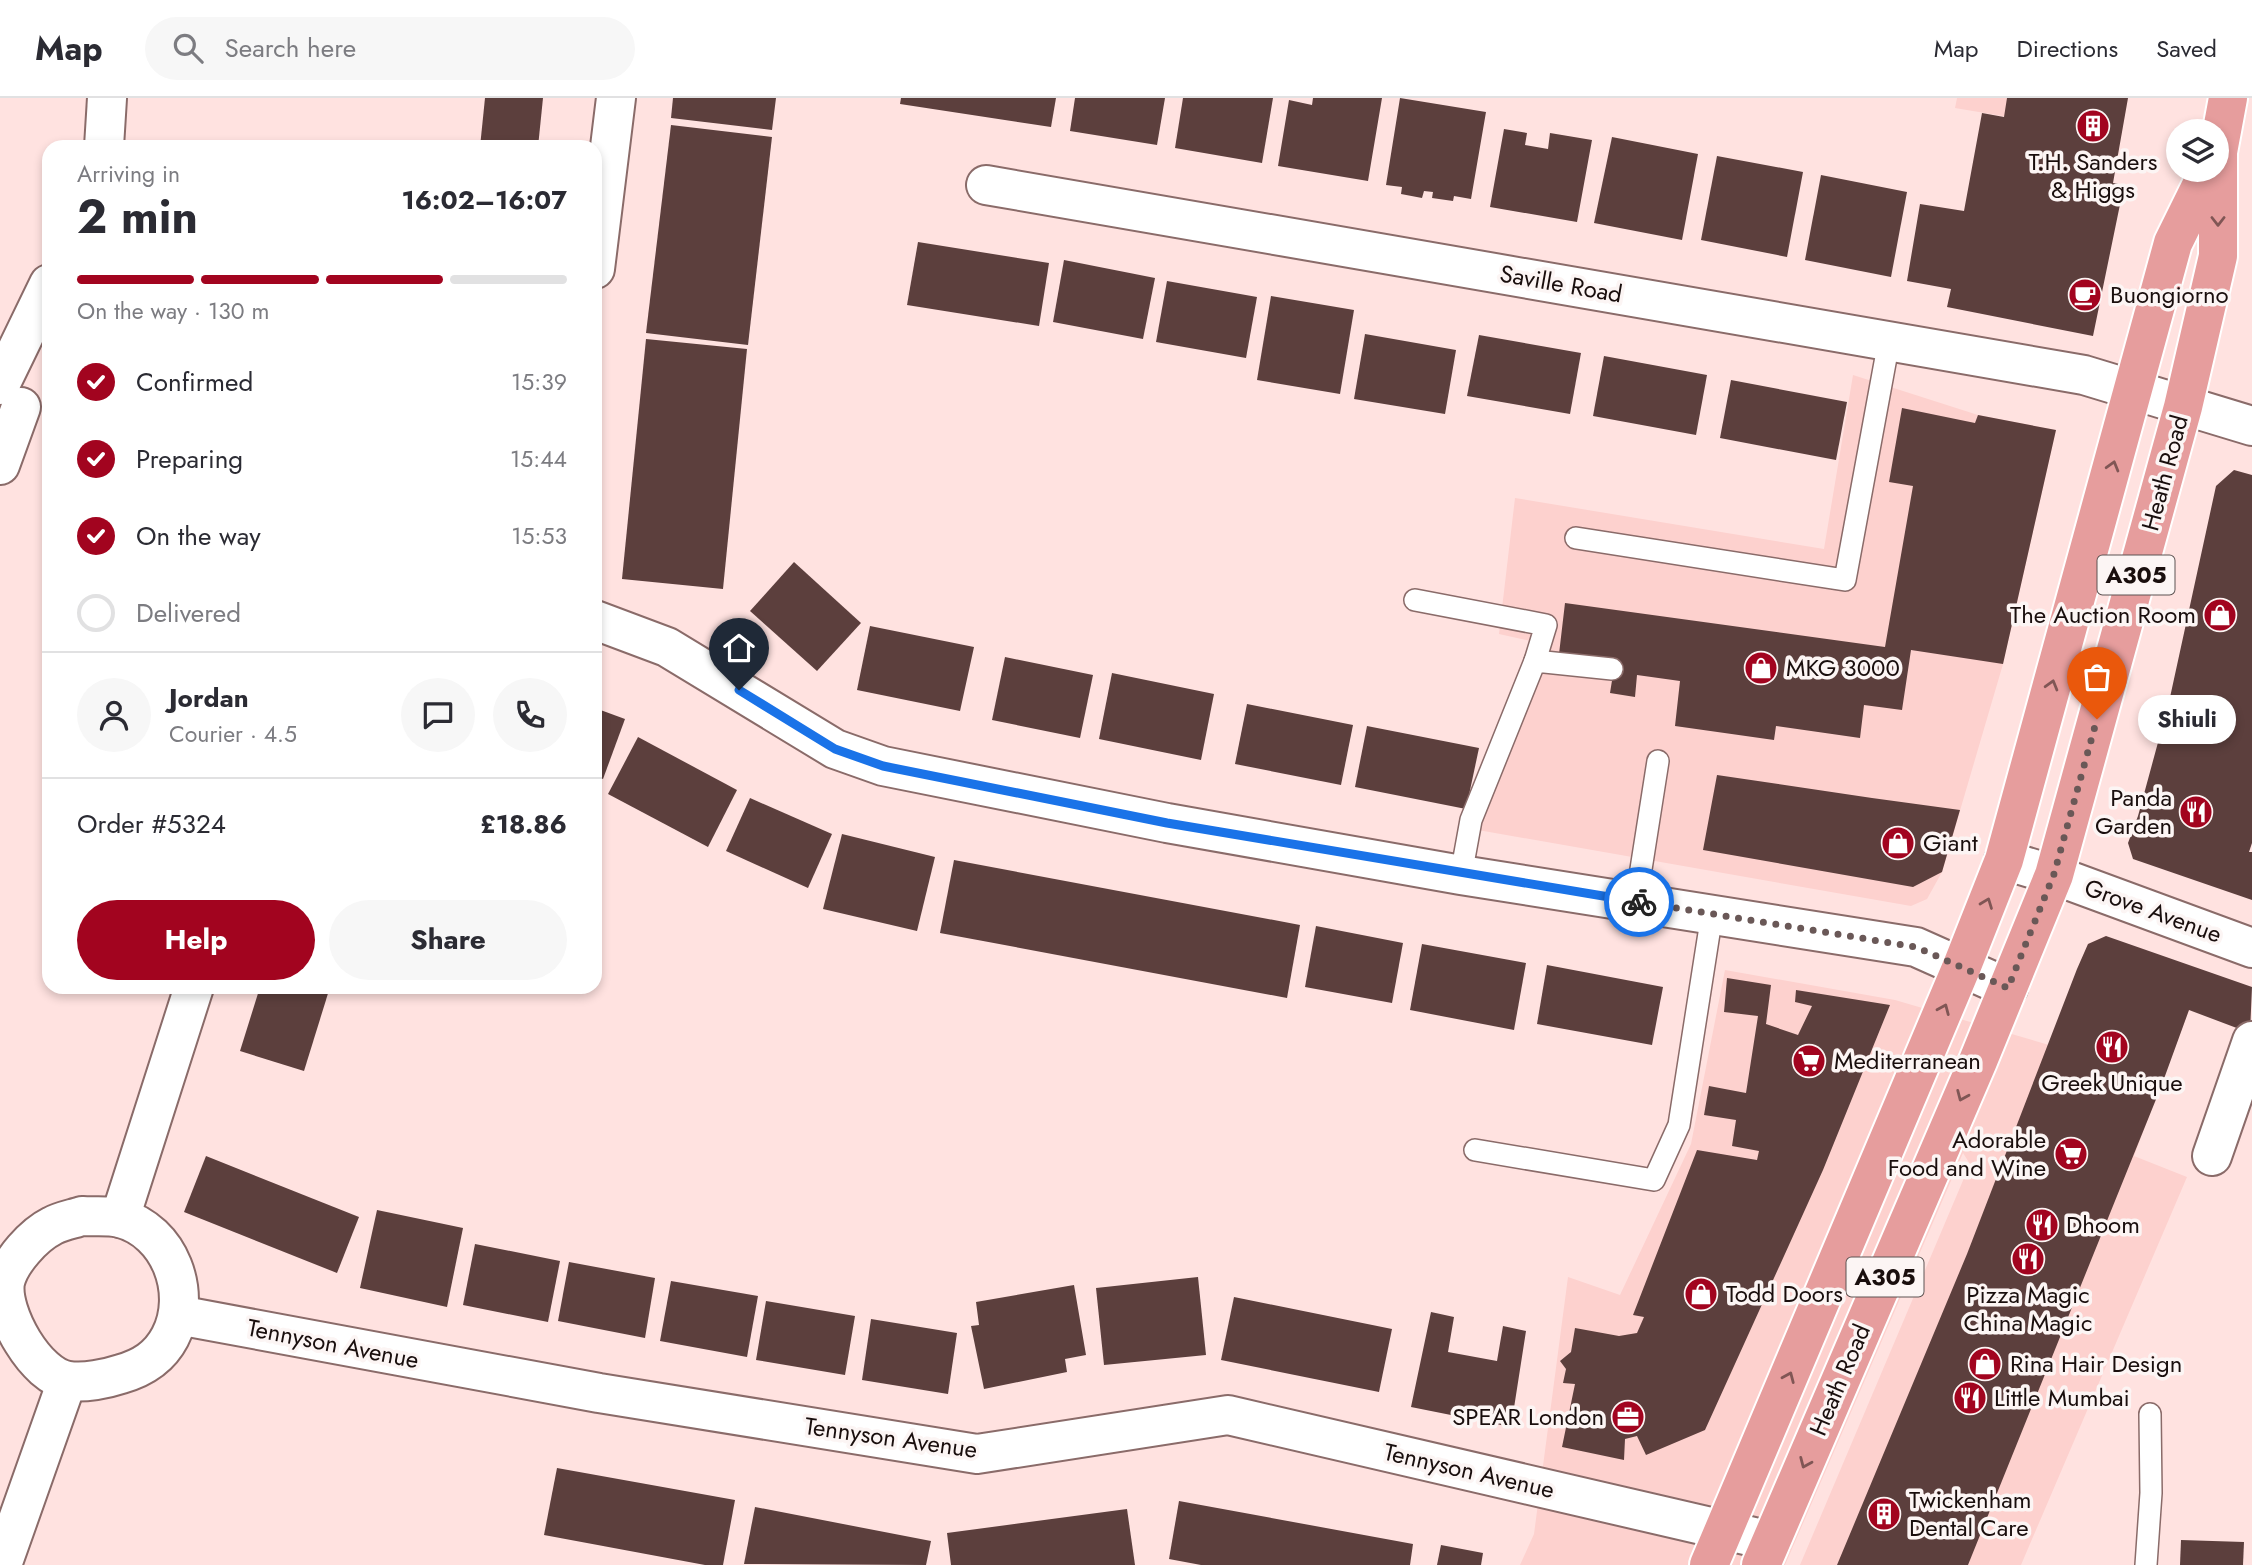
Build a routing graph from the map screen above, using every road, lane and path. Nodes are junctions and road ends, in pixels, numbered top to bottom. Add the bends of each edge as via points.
1 (107, 98) edge
2 (616, 98) edge
3 (2228, 98) edge
4 (2224, 119) edge
5 (104, 140) edge
6 (2203, 182) edge
7 (2217, 182) edge
8 (986, 185) dead end
9 (602, 212) edge
10 (42, 310) edge
11 (1889, 341) junction
12 (2135, 389) junction
13 (17, 403) edge
14 (2183, 407) junction
15 (2252, 426) edge
16 (0, 465) edge
17 (1576, 538) dead end
18 (1415, 600) dead end
19 (602, 623) edge
20 (1535, 661) junction
21 (1612, 670) dead end
22 (1658, 761) dead end
23 (2004, 860) junction
24 (2054, 874) junction
25 (1461, 875) junction
26 (1636, 901) junction
27 (1712, 914) junction
28 (2252, 948) edge
29 (1962, 967) junction
30 (2008, 988) junction
31 (192, 994) edge
32 (2252, 1041) edge
33 (1475, 1150) dead end
34 (2212, 1156) dead end
35 (120, 1218) junction
36 (178, 1315) junction
37 (67, 1381) junction
38 (2150, 1414) dead end
39 (1724, 1530) junction
40 (1766, 1553) edge
41 (2, 1565) edge
42 (1709, 1565) edge
43 (2146, 1565) edge

1 - 5 street
2 - 9 street
3 - 4 main road, Heath Road / A305
6 - 12 main road, Heath Road / A305 via 2173,243
7 -> 14 main road, Heath Road / A305 via 2218,256
8 - 11 street, Saville Road
10 - 13 street
11 - 12 street, Saville Road via 2084,375
11 - 17 lane via 1845,580
12 - 14 street, Saville Road
23 -> 12 main road, Heath Road / A305
13 - 16 street
14 - 15 street, Saville Road
14 - 24 main road, Heath Road / A305
18 - 20 lane via 1546,625
19 - 25 street via 667,647 835,749 883,766
20 - 21 lane
20 - 25 lane via 1471,820
22 - 26 lane
23 - 24 street, Grove Avenue
29 -> 23 main road, Heath Road / A305
24 - 28 street, Grove Avenue
24 - 30 main road, Heath Road / A305
25 - 26 street
26 - 27 street
27 - 29 street via 1916,947
27 - 33 lane via 1679,1125 1654,1180
29 - 30 street
39 -> 29 main road, Heath Road / A305
30 -> 40 main road, Heath Road / A305
31 - 35 street
32 - 34 street
35 - 36 street via 155,1238 172,1262 179,1290
35 - 37 street via 82,1216 52,1226 23,1250 5,1282 9,1319 31,1358
36 - 37 street via 169,1339 144,1367 107,1378
36 - 39 street, Tennyson Avenue via 599,1393 976,1454 1228,1415
37 - 41 street
38 - 43 lane
39 - 40 street, Tennyson Avenue
39 - 42 main road, Heath Road / A305

